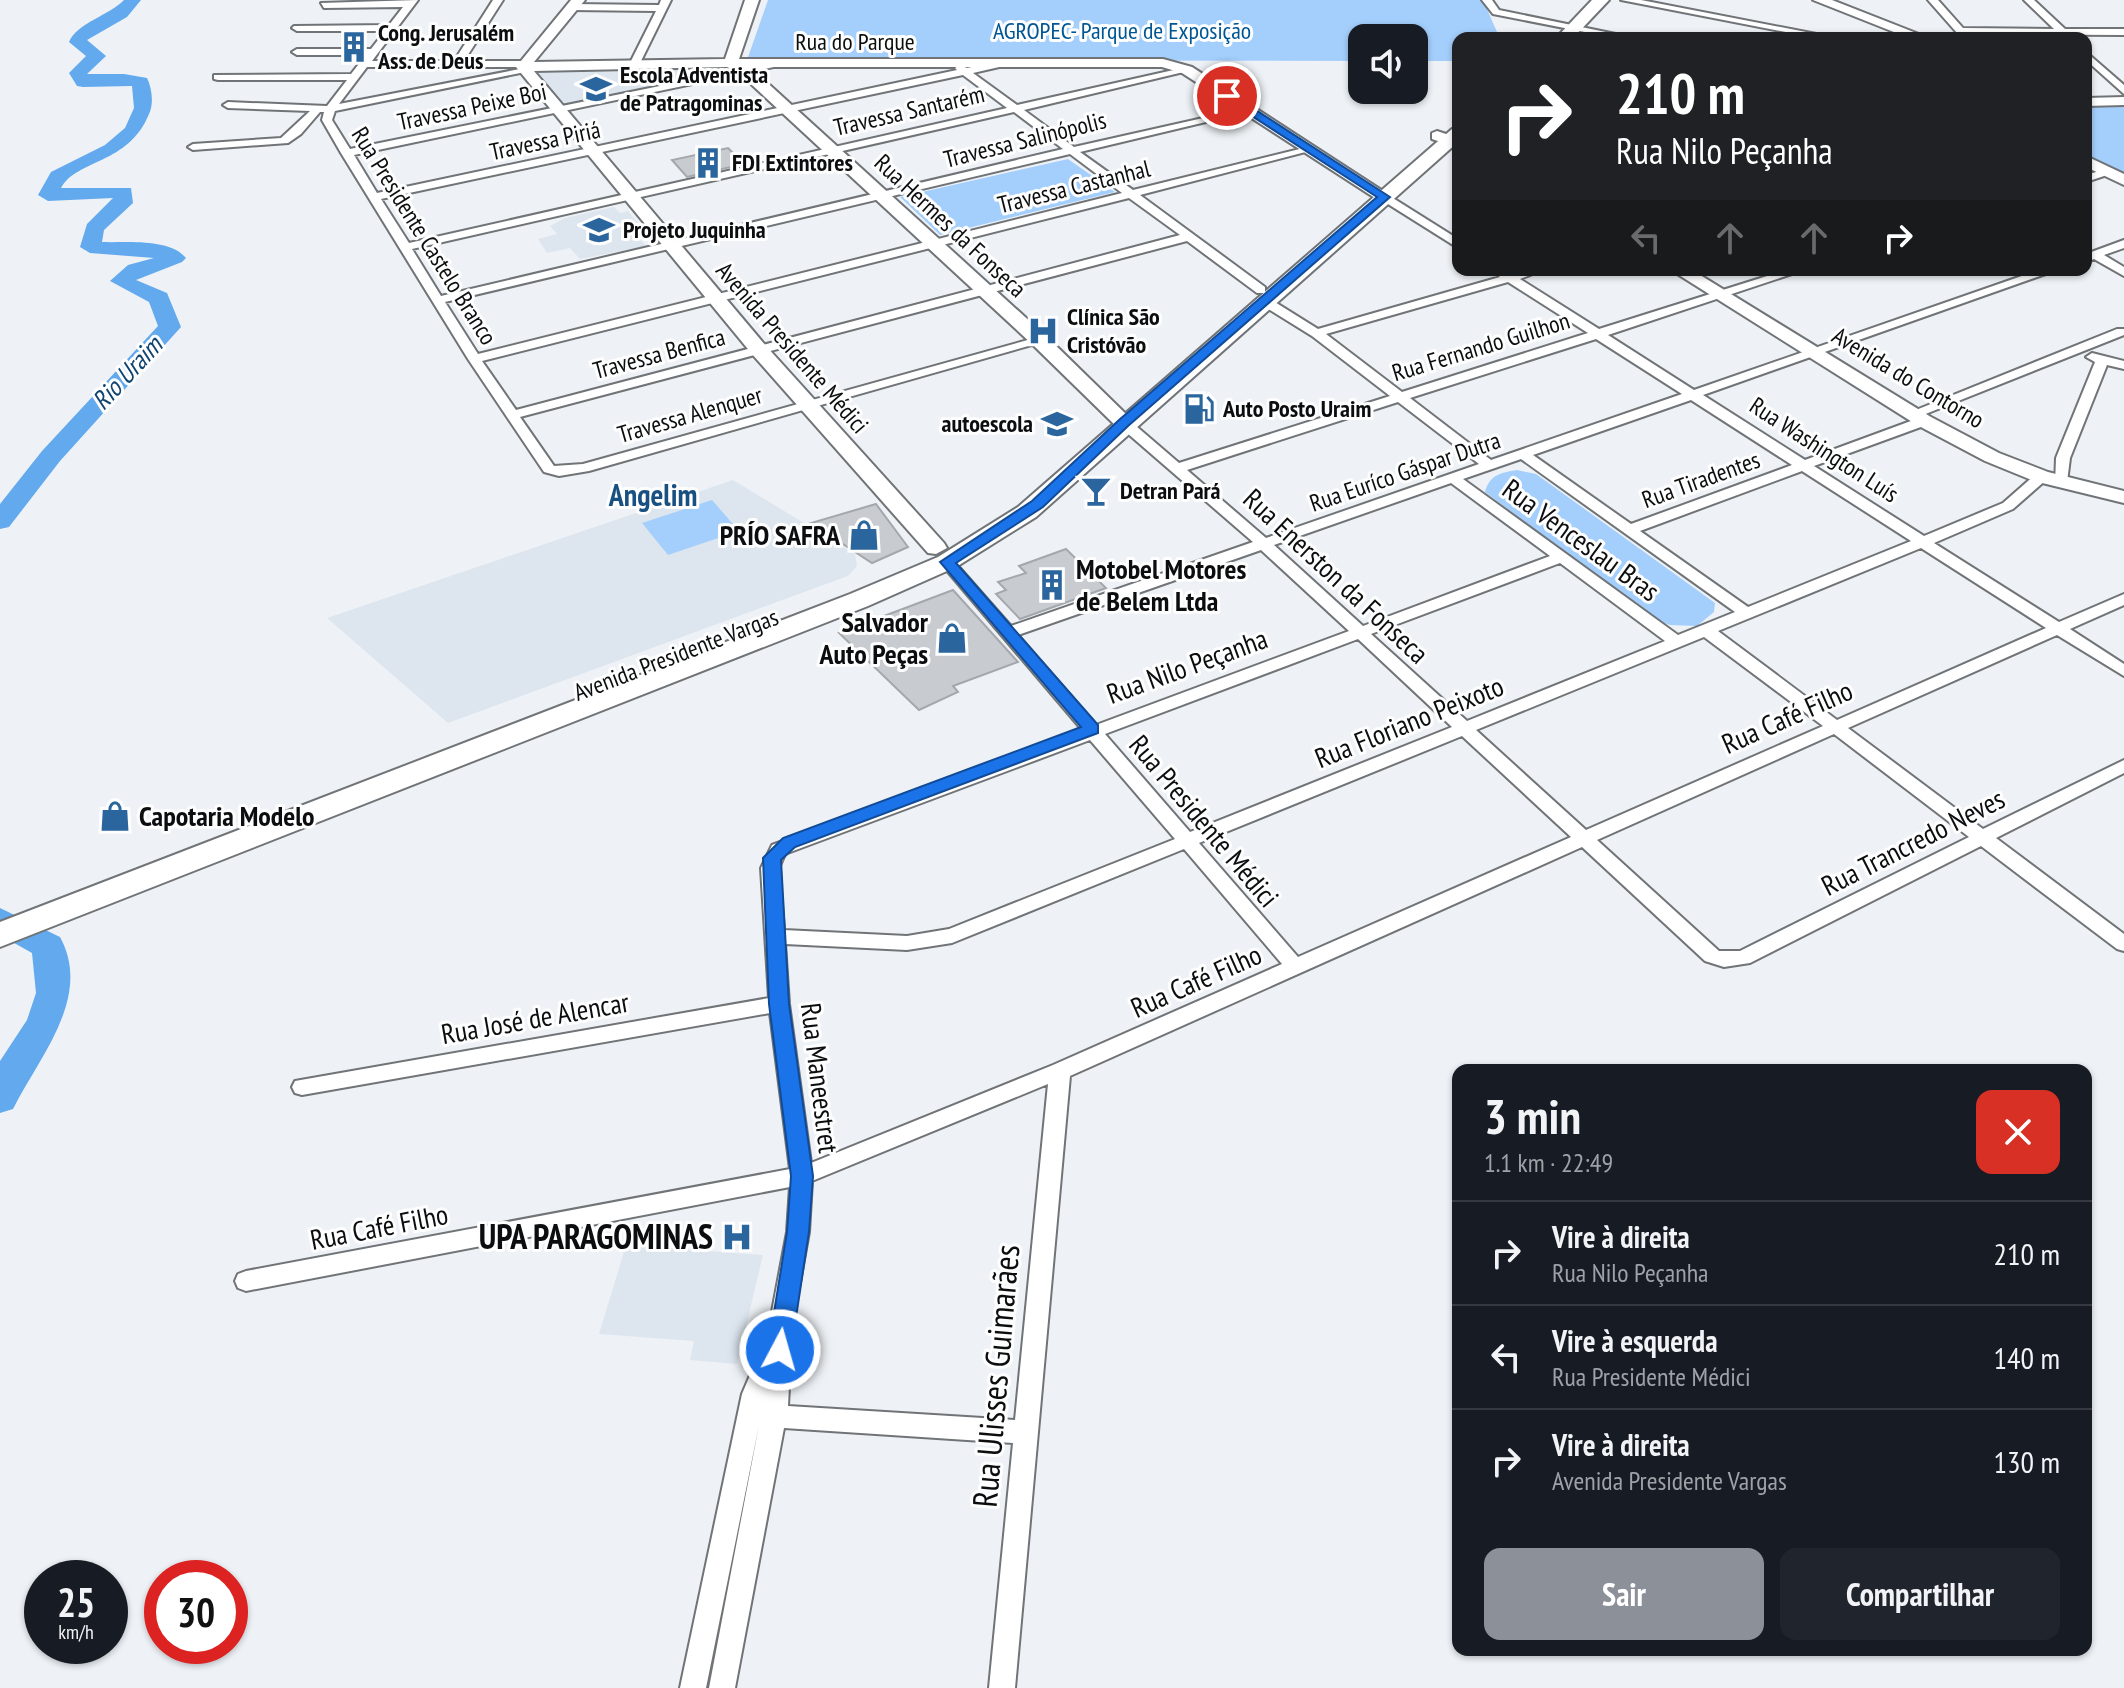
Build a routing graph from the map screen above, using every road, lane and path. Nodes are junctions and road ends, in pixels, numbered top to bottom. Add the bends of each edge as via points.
1 (498, 0) edge
2 (752, 0) edge
3 (763, 0) edge
4 (1487, 0) edge
5 (1585, 0) edge
6 (1601, 0) edge
7 (1626, 0) edge
8 (1933, 0) edge
9 (2029, 0) edge
10 (1831, 1) edge
11 (411, 2) edge
12 (574, 4) edge
13 (664, 4) edge
14 (324, 5) dead end
15 (297, 28) dead end
16 (391, 28) junction
17 (1566, 30) edge
18 (1799, 32) edge
19 (1909, 32) edge
20 (1962, 32) edge
21 (2063, 32) edge
22 (2124, 32) edge
23 (2092, 33) edge
24 (297, 52) dead end
25 (372, 52) junction
26 (2092, 61) edge
27 (458, 63) junction
28 (635, 63) junction
29 (364, 64) junction
30 (524, 67) junction
31 (741, 67) junction
32 (960, 68) junction
33 (1187, 70) junction
34 (218, 77) dead end
35 (354, 77) junction
36 (2124, 91) edge
37 (2124, 101) edge
38 (2092, 102) edge
39 (228, 105) dead end
40 (324, 108) junction
41 (1248, 109) junction
42 (787, 110) junction
43 (1017, 110) junction
44 (556, 111) junction
45 (1452, 134) edge
46 (193, 147) dead end
47 (1312, 149) junction
48 (833, 151) junction
49 (1073, 151) junction
50 (346, 153) junction
51 (591, 153) junction
52 (2092, 164) edge
53 (2106, 172) junction
54 (2092, 177) edge
55 (2124, 180) edge
56 (1379, 192) junction
57 (1131, 196) junction
58 (374, 197) junction
59 (628, 197) junction
60 (883, 197) junction
61 (1187, 237) junction
62 (1452, 240) edge
63 (2124, 244) edge
64 (669, 245) junction
65 (936, 245) junction
66 (407, 247) junction
67 (2092, 256) edge
68 (2092, 256) edge
69 (2124, 272) edge
70 (1498, 276) edge
71 (1507, 276) edge
72 (1690, 276) edge
73 (1778, 276) edge
74 (2034, 276) edge
75 (986, 291) junction
76 (1720, 294) junction
77 (1263, 296) junction
78 (719, 298) junction
79 (438, 300) junction
80 (1316, 333) junction
81 (1598, 333) junction
82 (2123, 333) edge
83 (1040, 341) junction
84 (759, 350) junction
85 (2079, 351) junction
86 (1816, 353) junction
87 (474, 359) junction
88 (2102, 361) junction
89 (2124, 365) edge
90 (1696, 396) junction
91 (1396, 397) junction
92 (809, 404) junction
93 (513, 415) junction
94 (1117, 417) junction
95 (1918, 418) junction
96 (1524, 455) junction
97 (1803, 466) junction
98 (1491, 467) junction
99 (584, 468) joint
100 (1178, 468) junction
101 (1454, 479) junction
102 (2051, 480) junction
103 (2124, 497) edge
104 (1628, 530) junction
105 (1920, 540) junction
106 (1264, 544) junction
107 (942, 555) junction
108 (1560, 558) junction
109 (2124, 599) edge
110 (1746, 613) junction
111 (2058, 628) junction
112 (1359, 630) junction
113 (1706, 630) junction
114 (1010, 632) junction
115 (1677, 642) junction
116 (2124, 671) edge
117 (1835, 726) junction
118 (1462, 728) junction
119 (1092, 729) junction
120 (2124, 766) edge
121 (1588, 838) junction
122 (1985, 838) junction
123 (1186, 840) junction
124 (789, 843) joint
125 (40, 910) junction
126 (0, 915) edge
127 (0, 935) edge
128 (776, 937) junction
129 (2119, 941) edge
130 (1724, 960) joint
131 (1296, 968) junction
132 (779, 1004) junction
133 (1060, 1071) junction
134 (302, 1087) dead end
135 (802, 1176) junction
136 (246, 1281) dead end
137 (762, 1416) junction
138 (1025, 1432) junction
139 (693, 1688) edge
140 (722, 1688) edge
141 (1002, 1688) edge

1 - 27 street
2 - 31 street via 732,51
3 - 31 street
4 - 17 street via 1496,12
5 - 17 main road
6 - 17 main road
7 - 18 street
8 - 20 street
9 - 21 street
10 - 19 street
11 - 14 street
11 - 16 street, Rua Presidente Castelo Branco
12 - 13 street
12 - 30 street
13 - 28 street
15 - 16 street
16 - 25 street, Rua Presidente Castelo Branco
22 - 23 street
24 - 25 street
25 - 29 street, Rua Presidente Castelo Branco
26 - 36 street
27 - 29 street
27 - 30 street
28 - 30 street, Rua do Parque
28 - 31 street, Rua do Parque
29 - 35 street, Rua Presidente Castelo Branco
30 - 40 street
30 - 44 street, Avenida Presidente Médici
31 - 32 street, Rua do Parque
31 - 42 street, Rua Hermes da Fonseca
31 - 44 street, Travessa Peixe Boi
32 - 33 street, Rua do Parque via 1155,62
32 - 42 street, Travessa Piriá
32 - 43 street
33 - 41 street
33 - 43 street, Travessa Santarém
34 - 35 street
35 - 40 street, Rua Presidente Castelo Branco
37 - 38 street
39 - 40 street
40 - 46 street via 284,141
40 - 50 street, Rua Presidente Castelo Branco
41 - 47 street
41 - 49 street, Travessa Salinópolis
42 - 48 street, Rua Hermes da Fonseca
42 - 51 street, Travessa Piriá
43 - 48 street, Travessa Santarém
43 - 49 street
44 - 50 street, Travessa Peixe Boi
44 - 51 street, Avenida Presidente Médici
45 - 56 main road, Avenida Presidente Vargas
47 - 56 street
47 - 57 street, Travessa Castanhal
48 - 59 street, Travessa Santarém
48 - 60 street, Rua Hermes da Fonseca
49 - 57 street
49 - 60 street, Travessa Salinópolis
50 - 58 street, Rua Presidente Castelo Branco
51 - 58 street, Travessa Piriá
51 - 59 street, Avenida Presidente Médici
52 - 53 street
53 - 54 street
53 - 55 street
56 - 62 street
56 - 77 main road, Avenida Presidente Vargas
57 - 61 street
57 - 65 street, Travessa Castanhal
58 - 66 street, Rua Presidente Castelo Branco
59 - 64 street, Avenida Presidente Médici
59 - 66 street, Travessa Santarém
60 - 64 street, Travessa Salinópolis
60 - 65 street, Rua Hermes da Fonseca
61 - 75 street, Travessa Benfica
61 - 77 street
63 - 67 street
64 - 78 street, Avenida Presidente Médici
64 - 79 street, Travessa Salinópolis
65 - 75 street, Rua Hermes da Fonseca
65 - 78 street, Travessa Castanhal
66 - 79 street, Rua Presidente Castelo Branco
68 - 69 street
70 - 80 street
71 - 81 street, Rua Washington Luís
72 - 76 street, Avenida do Contorno
73 - 76 street, Rua Fernando Guilhon
74 - 86 street, Rua Euríco Gáspar Dutra
75 - 83 street, Rua Hermes da Fonseca
75 - 84 street, Travessa Benfica
76 - 81 street, Rua Fernando Guilhon
76 - 86 street, Avenida do Contorno
77 - 80 street
77 - 94 main road, Avenida Presidente Vargas
78 - 84 street, Avenida Presidente Médici
78 - 87 street, Travessa Castanhal
79 - 87 street, Rua Presidente Castelo Branco
80 - 91 street
81 - 90 street, Rua Washington Luís
81 - 91 street, Rua Fernando Guilhon
82 - 85 street, Rua Tiradentes
83 - 92 street, Travessa Alenquer
83 - 94 street, Rua Hermes da Fonseca
84 - 92 street, Avenida Presidente Médici
84 - 93 street, Travessa Benfica
85 - 88 street
85 - 95 street, Rua Tiradentes
86 - 90 street, Rua Euríco Gáspar Dutra
86 - 95 street, Avenida do Contorno
87 - 93 street, Rua Presidente Castelo Branco
88 - 89 street
88 - 102 street
90 - 96 street, Rua Euríco Gáspar Dutra
90 - 97 street, Rua Washington Luís
91 - 98 street
91 - 100 street, Rua Fernando Guilhon
92 - 99 street, Travessa Alenquer
92 - 107 street, Avenida Presidente Médici
93 - 99 street, Rua Presidente Castelo Branco via 549,469
94 - 100 street, Rua Enerston da Fonseca
94 - 107 main road, Avenida Presidente Vargas via 1027,512
95 - 97 street, Rua Tiradentes
95 - 102 street, Avenida do Contorno via 1992,457
96 - 98 street, Rua Euríco Gáspar Dutra
96 - 104 street, Rua Venceslau Bras
97 - 104 street, Rua Tiradentes
97 - 105 street, Rua Washington Luís
98 - 101 street, Rua Euríco Gáspar Dutra
100 - 106 street, Rua Enerston da Fonseca
101 - 106 street, Rua Euríco Gáspar Dutra
101 - 108 street, Rua Venceslau Bras
102 - 103 street, Avenida do Contorno
102 - 105 street, Rua Floriano Peixoto via 2008,506
104 - 110 street, Rua Venceslau Bras
105 - 110 street, Rua Floriano Peixoto
105 - 111 street, Rua Washington Luís
106 - 112 street, Rua Enerston da Fonseca
106 - 114 street, Rua Euríco Gáspar Dutra
107 - 114 street, Rua Presidente Médici
107 - 125 main road, Avenida Presidente Vargas
108 - 112 street, Rua Nilo Peçanha
108 - 115 street, Rua Venceslau Bras
109 - 111 street, Rua Café Filho
110 - 113 street, Rua Floriano Peixoto
111 - 116 street, Rua Washington Luís
111 - 117 street, Rua Café Filho
112 - 118 street, Rua Enerston da Fonseca
112 - 119 street, Rua Nilo Peçanha
113 - 115 street, Rua Floriano Peixoto
113 - 117 street
114 - 119 street, Rua Presidente Médici
115 - 118 street, Rua Floriano Peixoto
117 - 121 street, Rua Café Filho
117 - 122 street
118 - 121 street, Rua Enerston da Fonseca
118 - 123 street, Rua Floriano Peixoto
119 - 123 street, Rua Presidente Médici
119 - 124 street, Rua Nilo Peçanha
120 - 122 street, Rua Trancredo Neves
121 - 130 street, Rua Enerston da Fonseca via 1702,949
121 - 131 street, Rua Café Filho
122 - 129 street
122 - 130 street, Rua Trancredo Neves via 1743,958
123 - 128 street, Rua Floriano Peixoto via 952,936 907,943
123 - 131 street, Rua Presidente Médici
124 - 128 street, Rua Maneestret via 778,850 770,868
125 - 126 main road
125 - 127 main road
128 - 132 street, Rua Maneestret
131 - 133 street, Rua Café Filho
132 - 134 street, Rua José de Alencar
132 - 135 street, Rua Maneestret
133 - 135 street, Rua Café Filho
133 - 138 street, Rua Ulisses Guimarães
135 - 136 street, Rua Café Filho
135 - 137 street, Rua Maneestret via 798,1232
137 - 138 street
137 - 139 street, Rua Maneestret
137 - 140 street, Rua Maneestret
138 - 141 street, Rua Ulisses Guimarães

